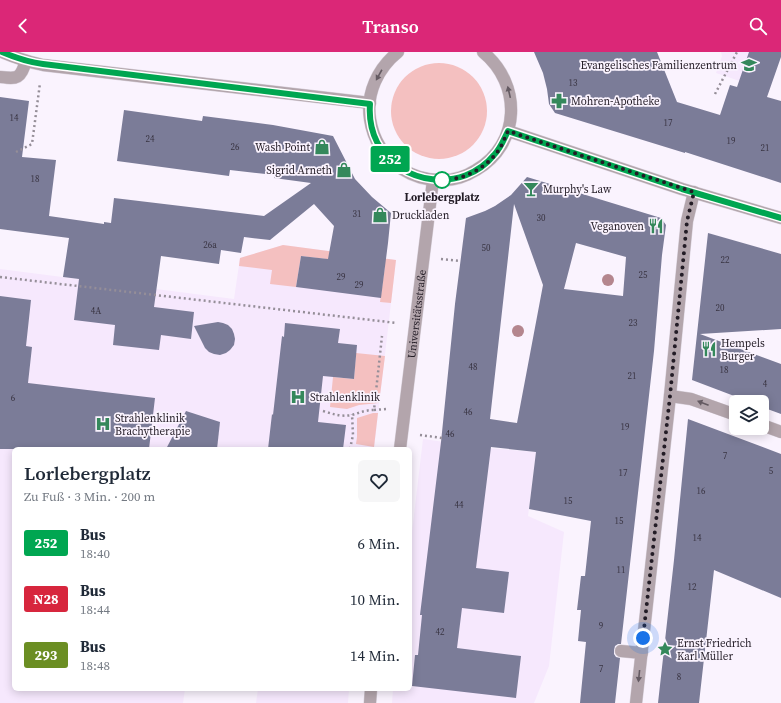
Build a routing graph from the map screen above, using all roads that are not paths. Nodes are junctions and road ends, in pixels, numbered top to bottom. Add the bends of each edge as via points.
1 (2, 52) edge
2 (398, 52) edge
3 (483, 52) edge
4 (26, 61) junction
5 (0, 77) edge
6 (370, 104) junction
7 (508, 131) junction
8 (434, 180) junction
9 (694, 192) junction
10 (781, 218) edge
11 (670, 396) junction
12 (729, 413) edge
13 (769, 428) edge
14 (781, 432) edge
15 (400, 447) edge
16 (621, 651) dead end
17 (642, 653) junction
18 (371, 691) edge
19 (370, 703) edge
20 (636, 703) edge

1 - 4 street
2 -> 6 street via 380,72 373,87
7 -> 3 street via 511,109 508,87 498,67
4 - 5 street via 23,72 18,77
4 - 6 street
6 - 8 street via 369,113 377,142 389,159 414,175
7 - 8 street via 500,148 487,163 471,173 453,179
7 - 9 street
8 - 15 street, Universitätsstraße
9 - 10 street
9 - 11 street via 687,221
12 -> 11 street via 691,399
11 - 17 street
13 - 14 street
16 - 17 street
17 -> 20 street
18 - 19 street

